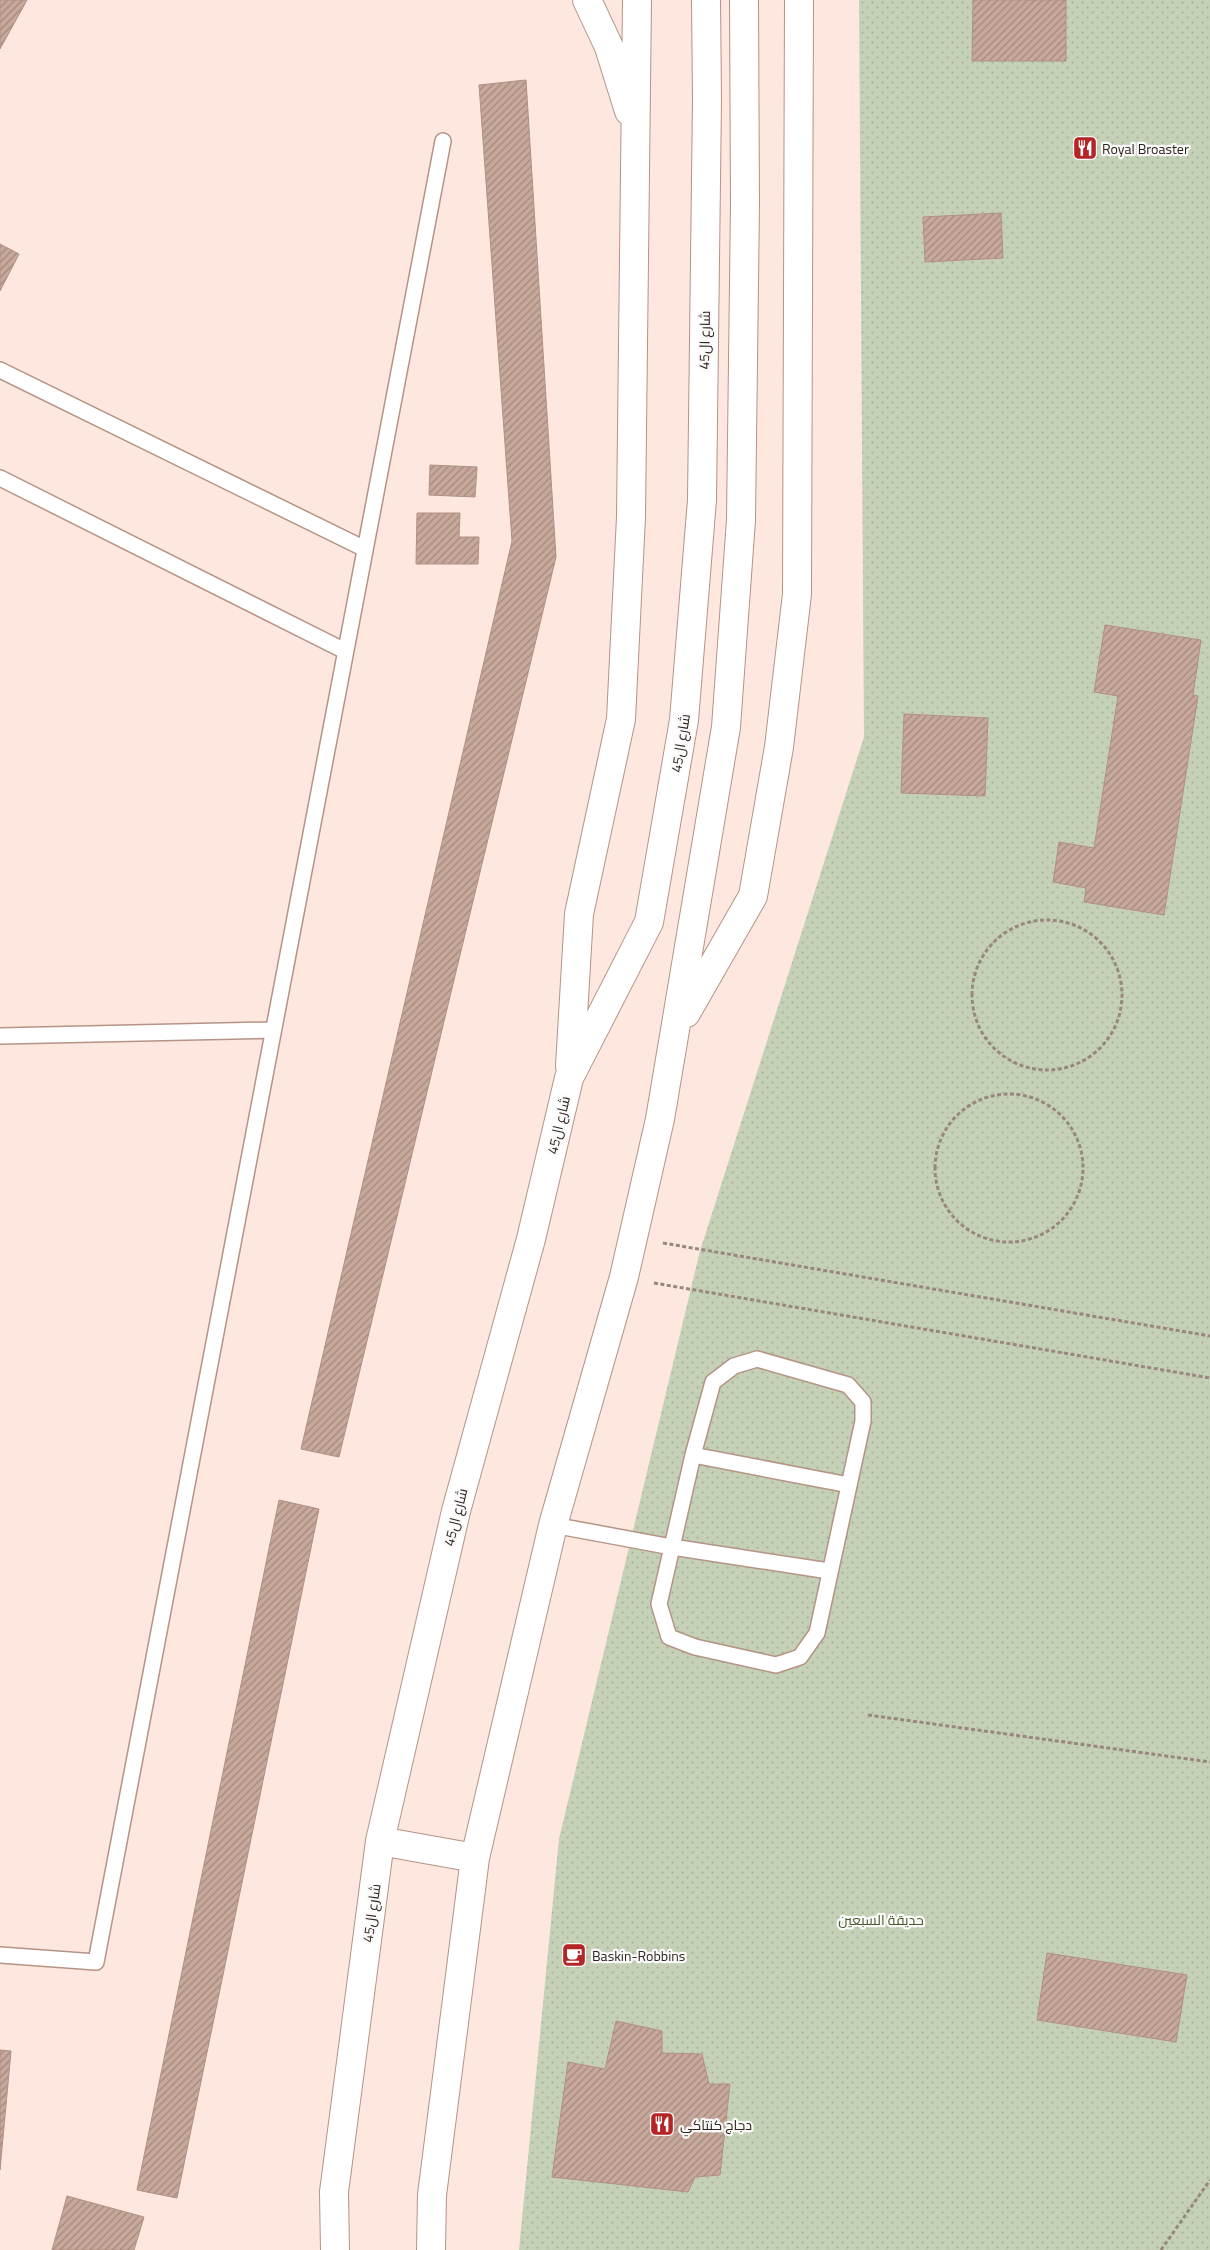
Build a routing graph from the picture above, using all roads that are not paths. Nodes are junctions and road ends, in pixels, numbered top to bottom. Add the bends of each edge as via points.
1 (588, 0) edge
2 (637, 0) edge
3 (706, 0) edge
4 (744, 0) edge
5 (798, 0) edge
6 (637, 135) junction
7 (442, 141) dead end
8 (0, 370) edge
9 (0, 478) edge
10 (365, 549) junction
11 (345, 651) junction
12 (676, 1029) junction
13 (273, 1030) junction
14 (0, 1036) edge
15 (569, 1078) junction
16 (693, 1455) junction
17 (849, 1485) junction
18 (553, 1525) junction
19 (672, 1547) junction
20 (829, 1571) junction
21 (380, 1841) junction
22 (476, 1858) junction
23 (0, 1955) edge
24 (335, 2250) edge
25 (431, 2250) edge

1 - 6 main road via 609,47
2 - 6 main road
3 - 15 main road, شارع ال45 via 702,500 684,720 648,922
4 - 12 main road via 741,520 726,727
5 - 12 main road via 797,594 780,747 753,896
6 - 15 main road via 631,517 621,719 579,914
7 - 10 lane
8 - 10 lane
9 - 11 lane
10 - 11 lane
11 - 13 lane
12 - 18 main road via 660,1119 624,1277
13 - 14 lane
13 - 23 lane via 96,1962
15 - 21 main road, شارع ال45 via 531,1239 456,1511
16 - 17 lane
16 - 17 lane via 713,1382 734,1366 757,1359 848,1385 862,1402 863,1421
16 - 19 lane
17 - 20 lane
18 - 19 lane
18 - 22 main road
19 - 20 lane
19 - 20 lane via 659,1604 669,1637 695,1648 776,1665 800,1657 817,1633
21 - 22 main road
21 - 24 main road, شارع ال45 via 334,2192
22 - 25 main road via 432,2195

